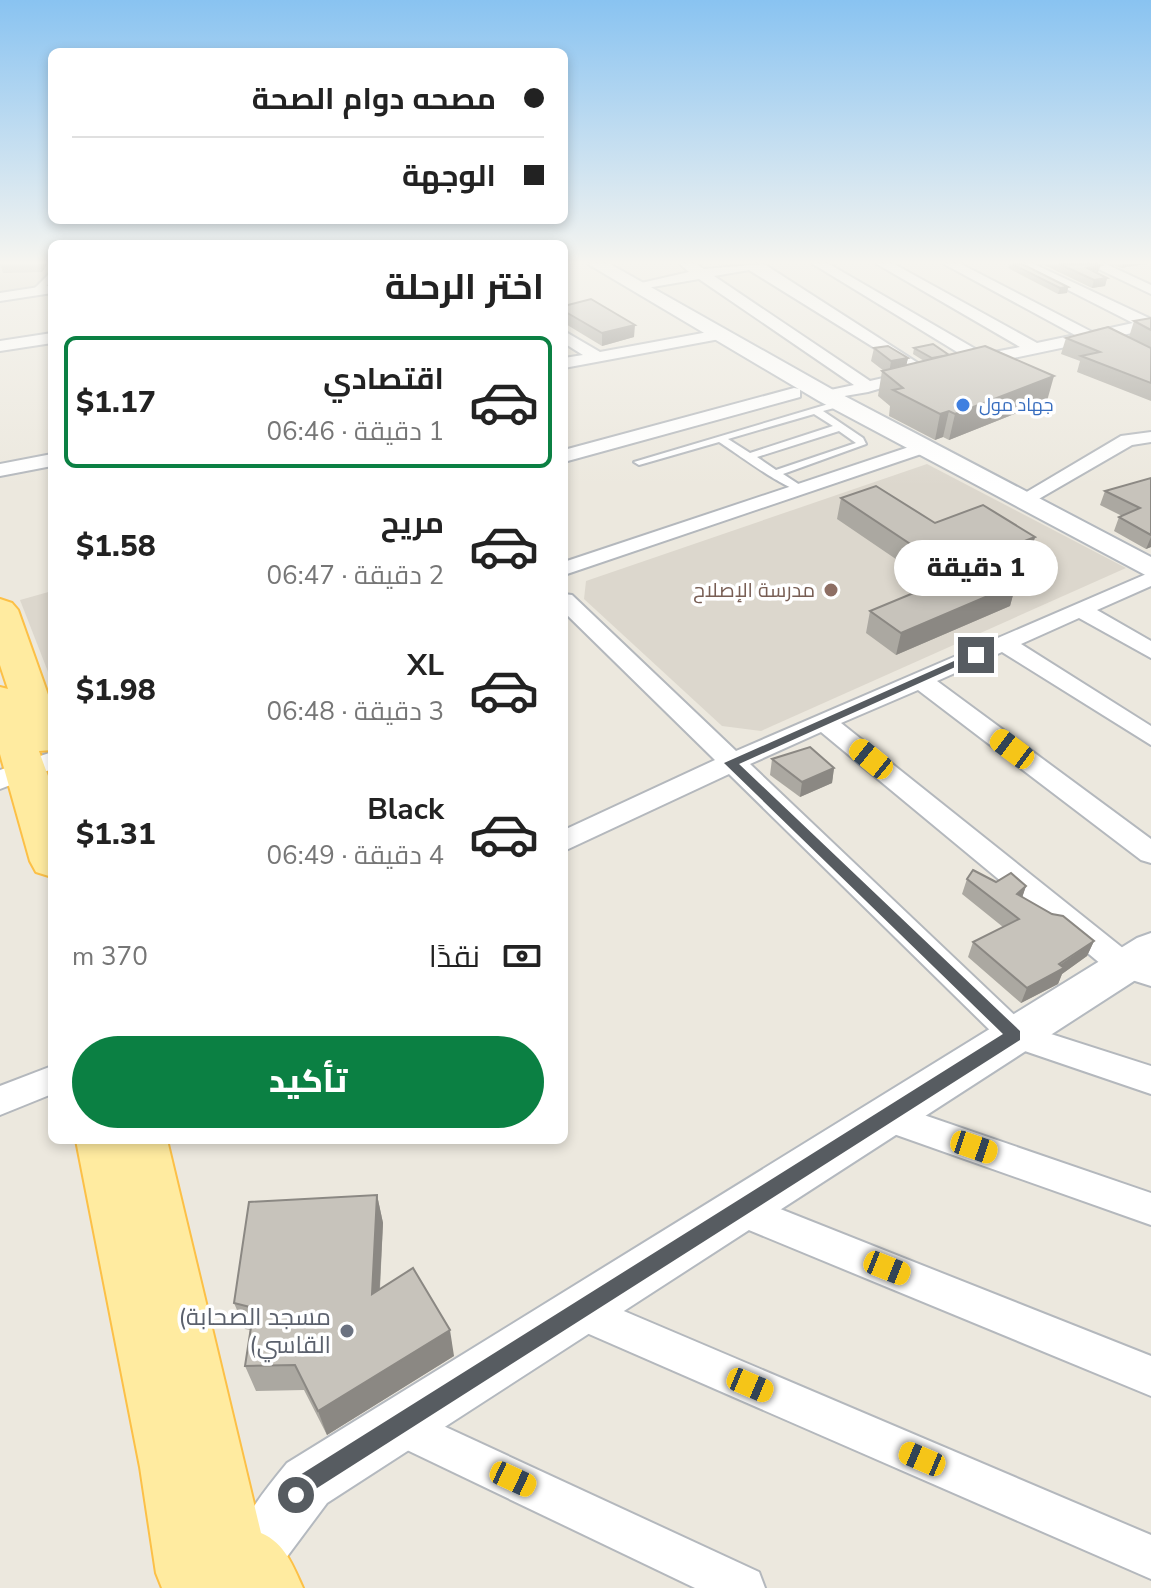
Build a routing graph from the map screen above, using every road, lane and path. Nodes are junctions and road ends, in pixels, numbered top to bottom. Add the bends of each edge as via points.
1 (702, 338) edge
2 (724, 338) edge
3 (796, 338) edge
4 (871, 338) edge
5 (954, 338) edge
6 (1016, 338) edge
7 (1088, 338) edge
8 (1104, 338) edge
9 (48, 339) edge
10 (568, 339) edge
11 (0, 346) edge
12 (1128, 347) edge
13 (1035, 349) junction
14 (597, 357) junction
15 (990, 358) junction
16 (568, 362) edge
17 (954, 366) edge
18 (1021, 368) edge
19 (868, 387) junction
20 (794, 393) dead end
21 (832, 409) junction
22 (1151, 437) edge
23 (721, 439) junction
24 (924, 447) junction
25 (568, 455) edge
26 (748, 457) junction
27 (48, 461) edge
28 (639, 462) dead end
29 (0, 470) edge
30 (773, 474) junction
31 (799, 489) junction
32 (1023, 500) junction
33 (568, 568) edge
34 (1151, 569) edge
35 (1151, 578) edge
36 (568, 604) edge
37 (1080, 609) junction
38 (0, 610) edge
39 (1004, 643) junction
40 (1151, 651) edge
41 (920, 680) junction
42 (0, 699) edge
43 (824, 722) junction
44 (1151, 737) edge
45 (730, 763) junction
46 (36, 766) edge
47 (48, 837) edge
48 (568, 839) edge
49 (1151, 853) edge
50 (1142, 963) edge
51 (1015, 1035) junction
52 (1151, 1080) edge
53 (48, 1082) edge
54 (0, 1101) edge
55 (886, 1117) junction
56 (104, 1144) edge
57 (141, 1144) edge
58 (740, 1209) junction
59 (1151, 1209) edge
60 (579, 1311) junction
61 (1151, 1376) edge
62 (398, 1425) junction
63 (1151, 1557) edge
64 (225, 1574) edge
65 (743, 1588) edge

1 - 14 street
2 - 21 street
3 - 19 street
4 - 19 street via 926,373
5 - 15 street
6 - 13 street
7 - 13 street
8 - 12 street
9 - 11 street
10 - 14 street
13 - 15 street
14 - 16 street
15 - 17 street
15 - 18 street
19 - 21 street
20 - 25 street
21 - 23 lane
21 - 24 street
21 - 26 lane
21 - 30 lane via 861,444
22 - 32 street via 1127,440
23 - 26 lane
23 - 28 lane
24 - 31 street
24 - 32 street
26 - 30 lane
27 - 29 street
30 - 31 lane
31 - 33 street
32 - 34 street
35 - 37 street
36 - 45 street
37 - 39 street
37 - 40 street
38 - 46 main road
39 - 41 street
39 - 44 street
41 - 43 street
41 - 49 street
42 - 46 main road
43 - 45 street
43 - 50 street
45 - 48 street
45 - 51 street
46 - 47 main road
50 - 51 street
51 - 52 street
51 - 55 street
53 - 54 street
55 - 58 street
55 - 59 street
56 - 64 main road via 173,1467
57 - 64 main road
58 - 60 street
58 - 61 street
60 - 62 street
60 - 63 street
62 - 64 street via 307,1483 265,1537
62 - 65 street

